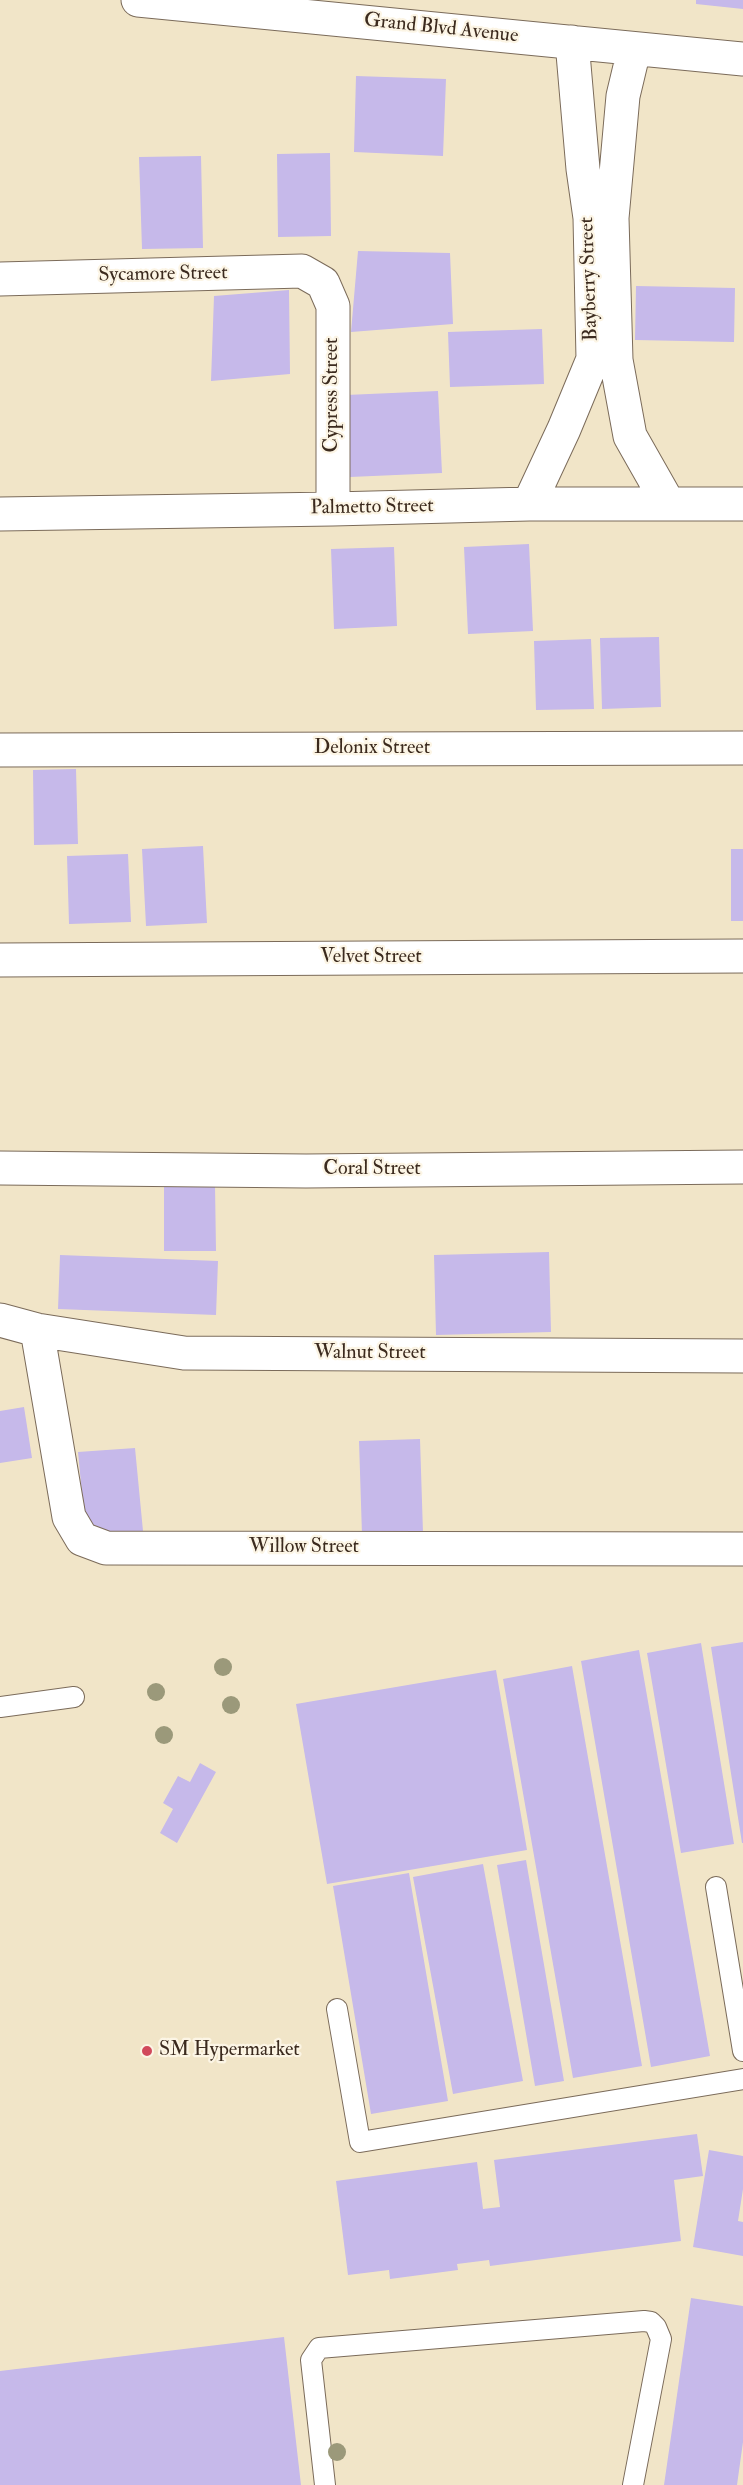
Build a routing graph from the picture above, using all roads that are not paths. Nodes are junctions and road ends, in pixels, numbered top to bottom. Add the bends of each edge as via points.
1 (138, 0) edge
2 (572, 42) junction
3 (634, 50) junction
4 (743, 59) edge
5 (0, 279) edge
6 (323, 283) joint
7 (603, 288) junction
8 (668, 503) junction
9 (529, 504) junction
10 (743, 504) edge
11 (333, 510) junction
12 (0, 514) edge
13 (743, 748) edge
14 (0, 750) edge
15 (743, 956) edge
16 (0, 960) edge
17 (743, 1167) edge
18 (0, 1168) edge
19 (0, 1320) edge
20 (37, 1330) junction
21 (743, 1356) edge
22 (743, 1549) edge
23 (74, 1697) dead end
24 (0, 1707) edge
25 (716, 1887) dead end
26 (337, 2009) dead end
27 (743, 2051) edge
28 (743, 2079) edge
29 (325, 2485) edge
30 (633, 2485) edge

1 - 2 street, Grand Blvd Avenue
2 - 3 street, Grand Blvd Avenue
2 - 7 street, Bayberry Street via 583,170
3 - 4 street, Grand Blvd Avenue
3 - 7 street, Bayberry Street via 622,96
5 - 6 street, Sycamore Street via 302,271
6 - 11 street, Cypress Street via 333,306
7 - 8 street, Bayberry Street via 630,436
7 - 9 street, Bayberry Street via 592,359
8 - 9 street, Palmetto Street
8 - 10 street, Palmetto Street
9 - 11 street, Palmetto Street
11 - 12 street, Palmetto Street
13 - 14 street, Delonix Street
15 - 16 street, Velvet Street
17 - 18 street, Coral Street via 306,1171
19 - 20 street, Walnut Street
20 - 21 street, Walnut Street via 184,1353
20 - 22 street, Willow Street via 69,1517 82,1539 106,1548
23 - 24 lane
25 - 27 lane
26 - 28 lane via 360,2142
29 - 30 lane via 311,2360 320,2349 644,2321 656,2327 660,2339

